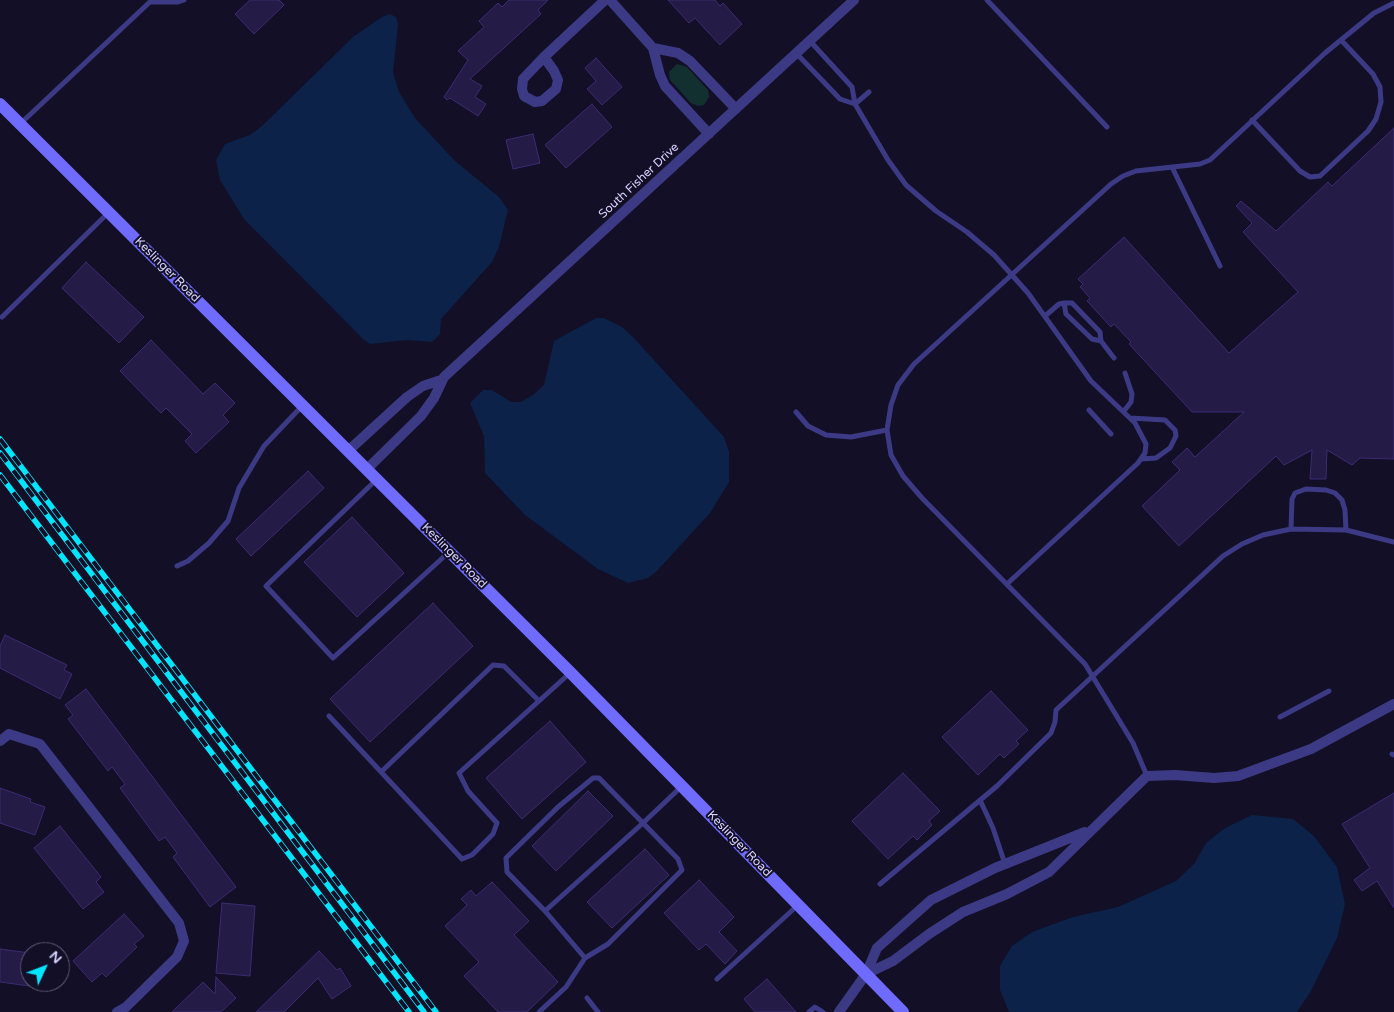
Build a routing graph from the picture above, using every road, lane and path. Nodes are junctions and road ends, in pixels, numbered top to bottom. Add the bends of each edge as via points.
1 (184, 0) edge
2 (605, 0) edge
3 (610, 0) edge
4 (854, 0) edge
5 (988, 0) edge
6 (152, 1) edge
7 (1394, 3) edge
8 (1341, 40) junction
9 (810, 41) junction
10 (653, 48) junction
11 (796, 53) junction
12 (544, 57) dead end
13 (869, 92) dead end
14 (0, 104) edge
15 (855, 104) junction
16 (736, 109) junction
17 (1252, 120) junction
18 (20, 124) junction
19 (1107, 126) dead end
20 (709, 134) junction
21 (1172, 166) junction
22 (108, 212) junction
23 (1220, 266) dead end
24 (1012, 275) junction
25 (1064, 303) junction
26 (1045, 316) junction
27 (2, 317) dead end
28 (1101, 341) junction
29 (1114, 358) dead end
30 (1125, 373) dead end
31 (443, 379) junction
32 (302, 405) junction
33 (1089, 410) dead end
34 (1124, 411) junction
35 (796, 412) dead end
36 (1130, 418) junction
37 (887, 430) junction
38 (1111, 434) dead end
39 (348, 451) junction
40 (1141, 459) junction
41 (367, 469) junction
42 (377, 479) junction
43 (1291, 529) junction
44 (1346, 530) junction
45 (1394, 542) edge
46 (450, 552) junction
47 (177, 566) dead end
48 (1008, 583) junction
49 (570, 672) junction
50 (1094, 677) junction
51 (1329, 692) dead end
52 (539, 701) junction
53 (1394, 704) edge
54 (329, 716) dead end
55 (1280, 717) dead end
56 (0, 741) edge
57 (381, 772) junction
58 (1147, 776) junction
59 (682, 786) junction
60 (980, 800) junction
61 (643, 823) junction
62 (1090, 830) junction
63 (1005, 864) junction
64 (880, 884) dead end
65 (798, 905) junction
66 (546, 911) junction
67 (585, 958) junction
68 (866, 974) junction
69 (717, 978) dead end
70 (587, 998) dead end
71 (117, 1012) edge
72 (539, 1012) edge
73 (598, 1012) edge
74 (809, 1012) edge
75 (823, 1012) edge
76 (839, 1012) edge
77 (903, 1012) edge

1 - 6 lane
2 - 12 street
3 - 10 street
4 - 9 street, South Fisher Drive
5 - 19 lane
6 - 18 lane
7 - 8 lane via 1374,13
8 - 17 lane
8 - 17 lane via 1373,74 1380,87 1378,111 1368,131 1320,176 1300,171
9 - 11 street, South Fisher Drive
9 - 15 lane via 852,87
10 - 16 street via 678,53 690,61
10 - 20 street via 665,86
11 - 15 lane via 840,99
11 - 16 street, South Fisher Drive
13 - 15 lane
14 - 18 main road, Keslinger Road
15 - 24 lane via 906,185 981,243
16 - 20 street, South Fisher Drive
17 - 21 lane via 1210,160
18 - 22 main road, Keslinger Road
20 - 31 street, South Fisher Drive
21 - 23 lane
21 - 24 lane via 1148,168 1123,176
22 - 27 lane
22 - 32 main road, Keslinger Road
24 - 26 lane
24 - 37 lane via 914,364 898,385
25 - 26 lane
25 - 28 lane via 1066,314 1092,339
25 - 28 lane via 1072,303 1090,320 1100,332
26 - 34 lane via 1091,381
28 - 29 lane
30 - 34 lane via 1132,394
31 - 39 street, South Fisher Drive via 423,386 407,397
31 - 41 street, South Fisher Drive via 421,416
32 - 39 main road, Keslinger Road
32 - 47 lane via 264,446 239,488 228,521 209,543
33 - 38 lane
34 - 36 lane
35 - 37 lane via 808,426 826,435 851,437
36 - 40 lane via 1146,444
36 - 40 lane via 1165,420 1175,430 1176,436 1170,448 1156,458
37 - 48 lane via 891,455 903,476
39 - 41 main road, Keslinger Road
40 - 48 lane
41 - 42 main road, Keslinger Road
42 - 46 main road, Keslinger Road
42 - 46 lane via 266,586 332,658
43 - 44 lane
43 - 44 lane via 1292,499 1295,493 1306,489 1326,490 1342,500 1346,510
43 - 50 lane via 1263,535 1223,556
44 - 45 lane
46 - 49 main road, Keslinger Road
48 - 50 lane via 1075,652
49 - 52 lane
49 - 59 main road, Keslinger Road
50 - 58 lane via 1133,743
50 - 60 lane via 1056,710 1051,733 1039,746
51 - 55 lane
52 - 57 lane via 504,666 493,665
52 - 57 lane via 459,774 468,791 497,823 493,834 472,855 462,859
53 - 58 street via 1311,749 1238,776
54 - 57 lane
56 - 71 street via 9,734 40,744 179,923 184,941 177,957
58 - 62 street
59 - 61 lane
59 - 65 main road, Keslinger Road
60 - 63 lane via 994,828
60 - 64 lane
61 - 66 lane
61 - 66 lane via 599,778 592,778 558,807 506,858 507,872
61 - 67 lane via 678,859 682,870 608,944
62 - 63 street
62 - 68 street via 1049,872 963,912 893,960
63 - 68 street via 963,882 916,912 877,948
65 - 68 main road, Keslinger Road
65 - 69 lane
66 - 67 lane
67 - 72 lane via 566,987
68 - 76 street
68 - 77 main road, Keslinger Road
70 - 73 lane
74 - 75 lane via 815,1007

